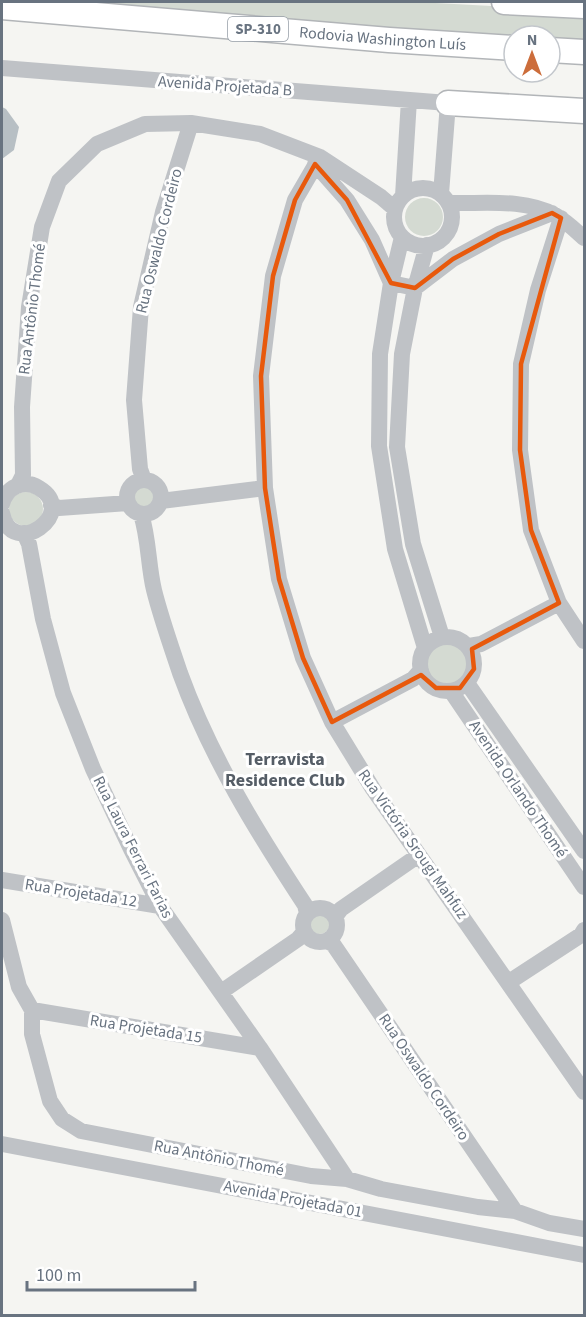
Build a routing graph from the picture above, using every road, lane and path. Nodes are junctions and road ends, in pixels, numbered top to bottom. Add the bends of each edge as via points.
1 (504, 2) edge
2 (585, 6) edge
3 (2, 7) edge
4 (502, 47) edge
5 (562, 51) edge
6 (585, 52) edge
7 (2, 68) edge
8 (409, 100) junction
9 (448, 103) junction
10 (585, 111) edge
11 (190, 123) junction
12 (317, 160) junction
13 (399, 202) junction
14 (447, 203) junction
15 (556, 216) junction
16 (402, 237) junction
17 (585, 238) edge
18 (427, 246) junction
19 (391, 283) junction
20 (415, 288) junction
21 (141, 476) junction
22 (23, 481) junction
23 (265, 488) junction
24 (165, 497) junction
25 (124, 500) junction
26 (2, 504) edge
27 (54, 508) junction
28 (144, 518) junction
29 (14, 531) edge
30 (559, 603) junction
31 (442, 637) junction
32 (585, 641) edge
33 (425, 648) junction
34 (474, 648) junction
35 (419, 676) junction
36 (467, 682) junction
37 (451, 691) junction
38 (332, 722) junction
39 (585, 851) edge
40 (419, 855) junction
41 (2, 880) edge
42 (585, 887) edge
43 (160, 906) junction
44 (308, 909) junction
45 (336, 912) junction
46 (2, 920) edge
47 (583, 933) edge
48 (303, 936) junction
49 (330, 941) junction
50 (509, 982) junction
51 (221, 992) junction
52 (32, 1010) junction
53 (260, 1048) junction
54 (585, 1092) edge
55 (2, 1144) edge
56 (347, 1179) junction
57 (515, 1210) junction
58 (585, 1229) edge
59 (585, 1255) edge

1 - 2 highway
3 - 4 highway, Rodovia Washington Luís / SP-310
5 - 6 highway
7 - 8 street, Avenida Projetada B
8 - 9 street, Avenida Projetada B
8 - 13 street
9 - 10 highway
9 - 14 street
11 - 12 street, Rua Antônio Thomé via 260,134
11 - 21 street, Rua Oswaldo Cordeiro via 163,212 141,307 134,400
11 - 22 street, Rua Antônio Thomé via 146,124 97,144 59,181 42,227 29,307 22,407
12 - 13 street, Rua Antônio Thomé via 381,197
12 - 19 street via 372,240
12 - 23 street, Rua Victória Srougi Mahfuz via 296,200 273,276 261,376
13 - 14 street via 412,190 422,188 432,189
13 - 16 street via 394,219
14 - 15 street via 522,205
14 - 18 street via 449,230
15 - 17 street
15 - 20 street via 499,234 453,259
15 - 30 street via 521,364 520,450 531,530
16 - 18 street
16 - 19 street
18 - 20 street
19 - 20 street
19 - 33 street via 380,354 379,446 395,549
20 - 31 street via 402,354 398,447 413,544
21 - 24 street via 155,483
21 - 25 street
22 - 26 street via 7,492
22 - 27 street via 40,488
23 - 24 street
23 - 38 street, Rua Victória Srougi Mahfuz via 279,579 303,658
24 - 28 street
25 - 27 street
25 - 28 street
27 - 29 street via 43,527
28 - 44 street via 154,589 185,684 217,759 263,841
29 - 43 street, Rua Laura Ferrari Farias via 63,693 93,769
30 - 32 street
30 - 34 street
31 - 33 street
31 - 34 street via 457,638
33 - 35 street
34 - 36 street via 474,669
35 - 37 street via 436,688
35 - 38 street
36 - 37 street
36 - 39 street, Avenida Orlando Thomé
37 - 42 street, Avenida Orlando Thomé
38 - 40 street, Rua Victória Srougi Mahfuz
40 - 45 street
40 - 50 street, Rua Victória Srougi Mahfuz
41 - 43 street, Rua Projetada 12
43 - 51 street, Rua Laura Ferrari Farias
44 - 45 street via 322,907
44 - 48 street
45 - 49 street via 337,927
46 - 52 street, Rua Antônio Thomé via 20,987
47 - 50 street
48 - 49 street via 317,942
48 - 51 street
49 - 57 street, Rua Oswaldo Cordeiro
50 - 54 street, Rua Victória Srougi Mahfuz
51 - 53 street, Rua Laura Ferrari Farias
52 - 53 street, Rua Projetada 15
52 - 56 street, Rua Antônio Thomé via 32,1034 50,1101 62,1119 81,1131 311,1176
53 - 56 street, Rua Laura Ferrari Farias
55 - 59 street, Avenida Projetada 01
56 - 57 street, Rua Antônio Thomé via 478,1207
57 - 58 street, Rua Antônio Thomé via 549,1223

